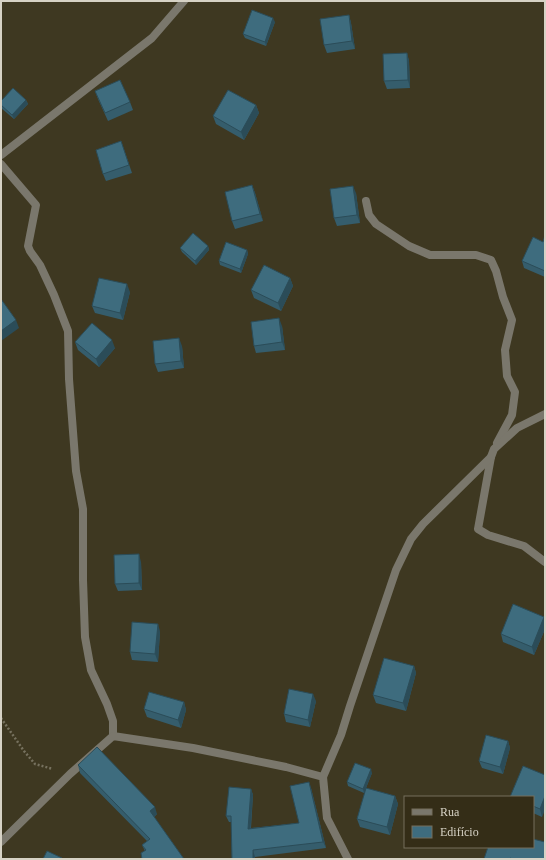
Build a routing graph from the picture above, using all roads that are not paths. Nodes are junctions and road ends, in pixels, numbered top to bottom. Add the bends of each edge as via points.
1 (184, 1) edge
2 (1, 155) edge
3 (1, 164) edge
4 (366, 201) dead end
5 (545, 414) edge
6 (493, 453) junction
7 (545, 562) edge
8 (113, 736) junction
9 (323, 778) junction
10 (1, 842) edge
11 (348, 859) edge

1 - 2 street via 152,38
3 - 8 street via 36,205 28,246 40,264 68,331 76,471 83,509 85,637 91,670 113,721
4 - 6 street via 369,215 376,224 409,246 430,255 476,255 491,260 512,320 505,350 507,376 515,392 512,415
5 - 6 street via 517,428
6 - 7 street via 478,529 488,535 524,546
6 - 9 street via 411,539 396,570 341,735
8 - 9 street via 193,748 286,767
8 - 10 street
9 - 11 street via 327,818

